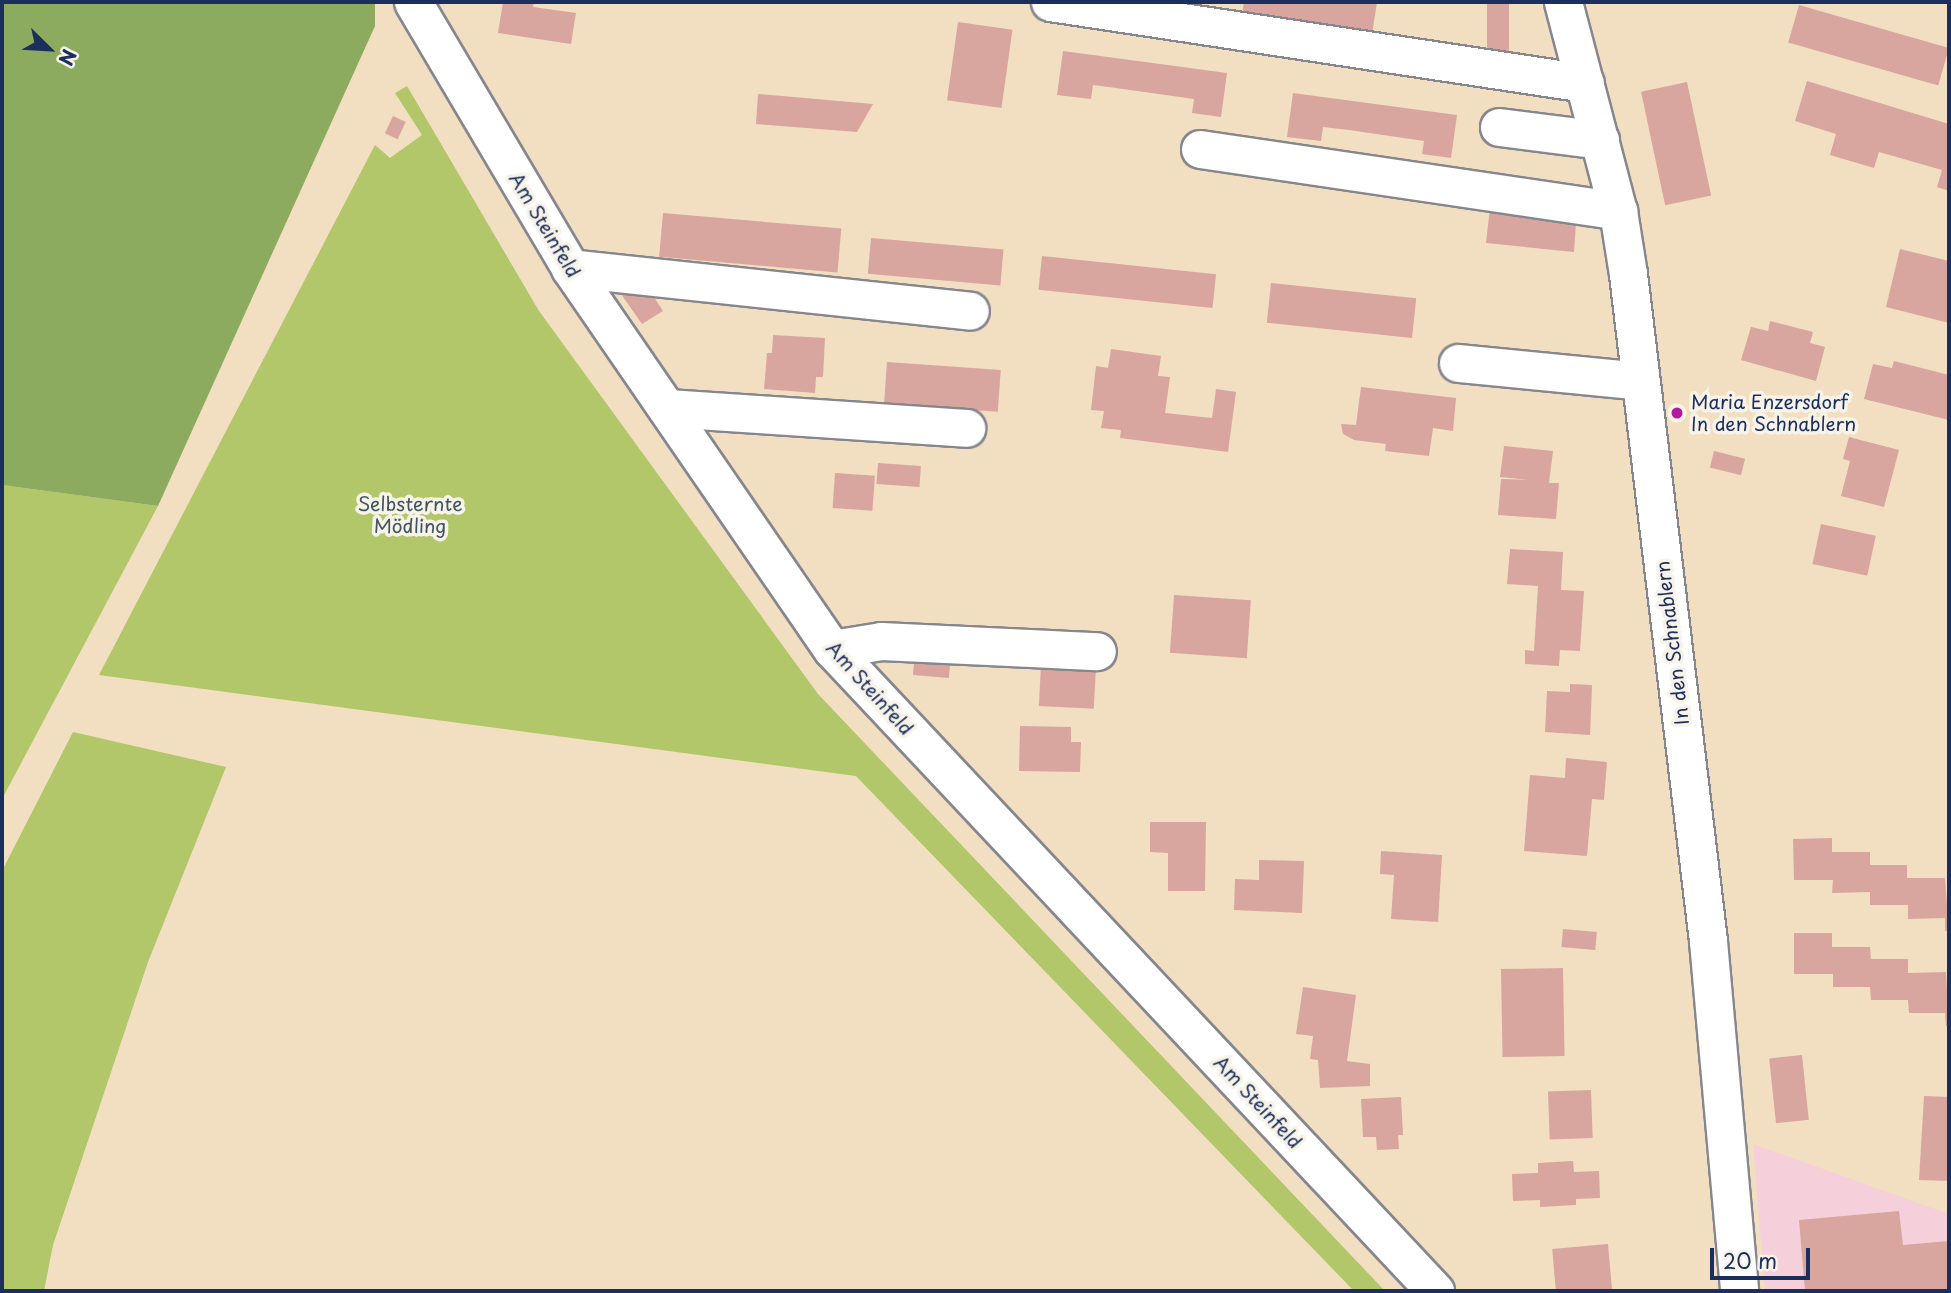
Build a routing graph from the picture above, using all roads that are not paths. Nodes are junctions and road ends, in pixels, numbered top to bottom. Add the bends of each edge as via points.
1 (413, 2) edge
2 (1050, 2) edge
3 (1563, 2) edge
4 (1585, 83) junction
5 (1499, 127) dead end
6 (1600, 141) junction
7 (1200, 149) dead end
8 (1618, 211) junction
9 (570, 268) junction
10 (970, 311) dead end
11 (1458, 363) dead end
12 (1640, 381) junction
13 (667, 408) junction
14 (966, 428) dead end
15 (832, 649) junction
16 (1097, 651) dead end
17 (1435, 1291) edge
18 (1739, 1291) edge

1 - 9 street, Am Steinfeld
2 - 4 street
3 - 4 street, In den Schnablern
4 - 6 street, In den Schnablern
5 - 6 street
6 - 8 street, In den Schnablern
7 - 8 street
8 - 12 street, In den Schnablern
9 - 10 street
9 - 13 street, Am Steinfeld
11 - 12 street
12 - 18 street, In den Schnablern via 1708,941
13 - 14 street
13 - 15 street, Am Steinfeld
15 - 16 street via 881,640
15 - 17 street, Am Steinfeld

